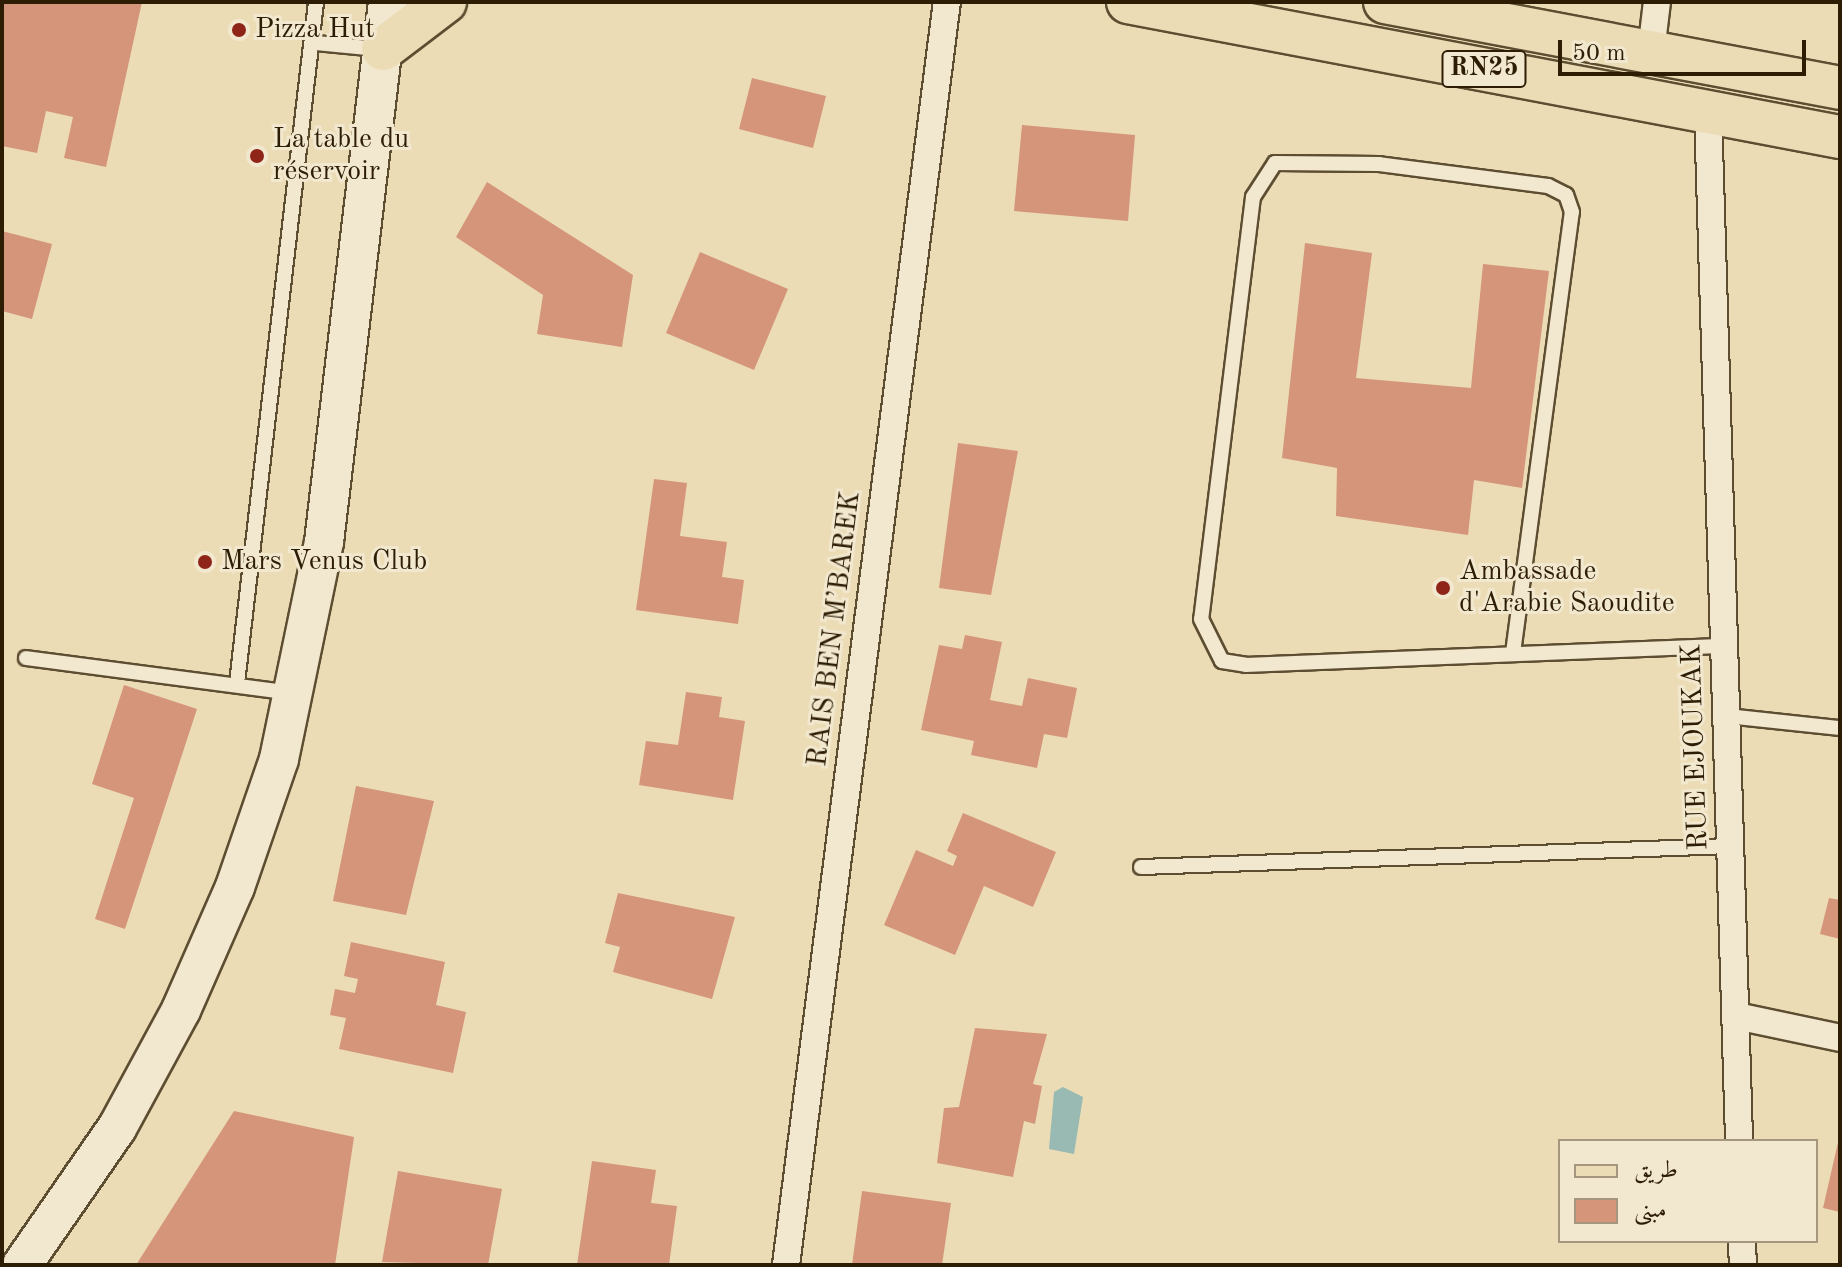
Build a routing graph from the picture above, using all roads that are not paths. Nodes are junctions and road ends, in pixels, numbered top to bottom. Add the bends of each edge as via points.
1 (316, 2) edge
2 (388, 2) edge
3 (445, 2) edge
4 (947, 2) edge
5 (1128, 2) edge
6 (1385, 2) edge
7 (1657, 2) edge
8 (315, 43) junction
9 (383, 49) junction
10 (1651, 52) junction
11 (1840, 88) edge
12 (1708, 112) junction
13 (1840, 137) edge
14 (1725, 646) junction
15 (1513, 653) junction
16 (26, 658) dead end
17 (237, 683) junction
18 (297, 694) junction
19 (1727, 716) junction
20 (1840, 728) edge
21 (1731, 846) junction
22 (1141, 867) dead end
23 (1736, 1016) junction
24 (1840, 1038) edge
25 (1739, 1139) edge
26 (1742, 1243) edge
27 (22, 1265) edge
28 (786, 1265) edge
29 (1743, 1265) edge

1 - 8 lane
2 - 9 main road
3 - 9 main road
4 - 28 street, RAIS BEN M’BAREK
5 - 12 main road, RN25
6 - 10 main road, RN25
7 - 10 street
8 - 9 lane
8 - 17 lane
9 - 18 main road via 324,542
10 - 11 main road, RN25
12 - 13 main road, RN25
12 - 14 street, RUE EJOUKAK
14 - 15 lane
14 - 19 street, RUE EJOUKAK
15 - 15 lane via 1246,665 1222,661 1208,644 1202,607 1253,197 1275,163 1379,164 1535,184 1566,195 1572,212
16 - 17 lane
17 - 18 lane
18 - 27 main road via 259,824 181,1010 117,1128
19 - 20 lane
19 - 21 street, RUE EJOUKAK
21 - 22 lane
21 - 23 street, RUE EJOUKAK
23 - 24 street
23 - 25 street, RUE EJOUKAK
26 - 29 street

